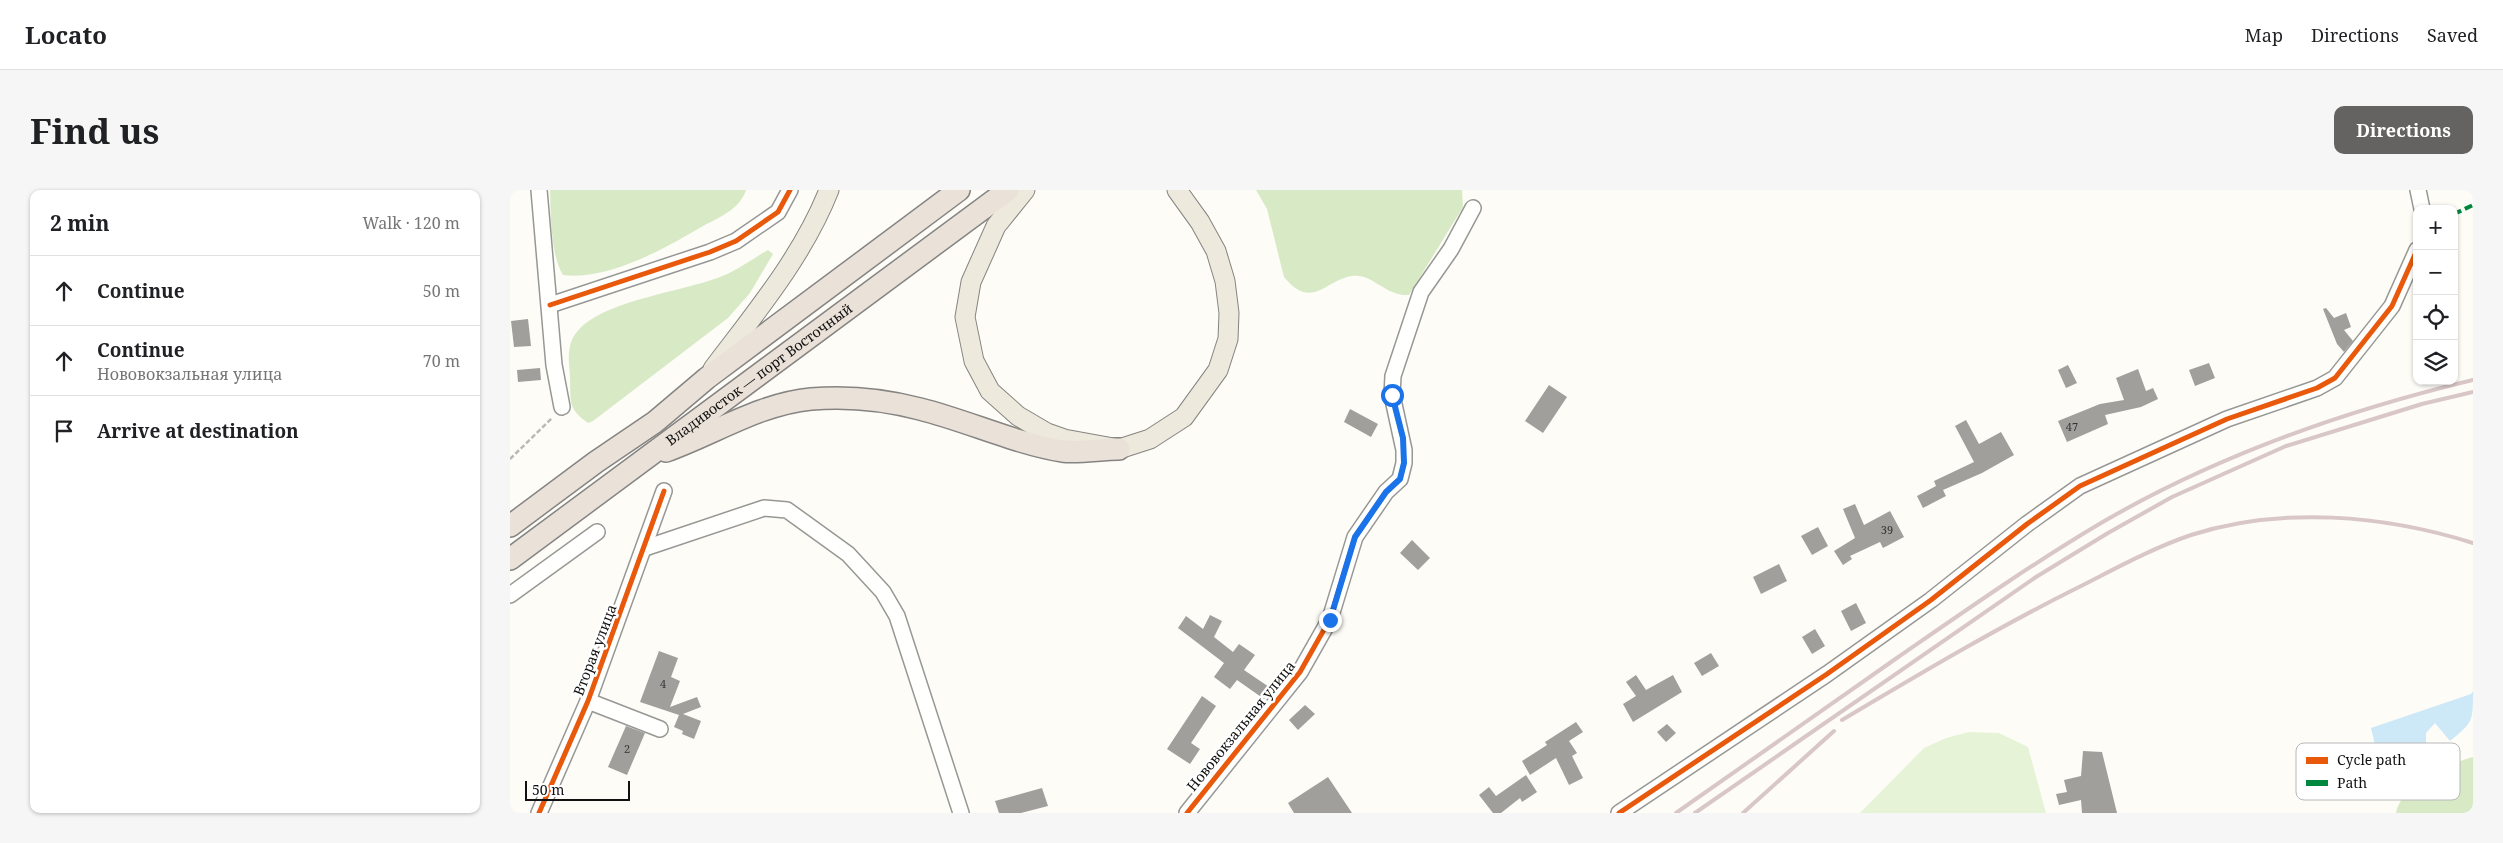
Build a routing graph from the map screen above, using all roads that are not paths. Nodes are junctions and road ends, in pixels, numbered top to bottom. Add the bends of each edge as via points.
1 (539, 190) edge
2 (790, 190) edge
3 (829, 190) edge
4 (959, 190) edge
5 (1008, 190) edge
6 (1025, 190) edge
7 (1177, 190) edge
8 (2418, 190) edge
9 (2421, 205) edge
10 (1473, 208) dead end
11 (2413, 259) edge
12 (550, 305) junction
13 (707, 378) junction
14 (562, 408) road end
15 (1119, 449) junction
16 (646, 457) junction
17 (664, 491) dead end
18 (510, 526) edge
19 (597, 532) dead end
20 (645, 548) junction
21 (510, 560) edge
22 (510, 595) edge
23 (588, 701) junction
24 (660, 729) dead end
25 (539, 813) edge
26 (961, 813) edge
27 (1187, 813) edge
28 (1619, 813) edge

1 - 12 street
2 - 12 street via 778,212 736,241
3 - 13 main road via 816,222 778,282
4 - 13 highway, Владивосток — порт Восточный
5 - 16 highway, Владивосток — порт Восточный
6 - 15 main road via 996,226 971,282 965,317 974,361 990,391 1018,416 1064,440
7 - 15 main road via 1216,251 1225,281 1228,339 1218,370 1184,416 1150,439
8 - 9 street
10 - 27 street, Нововокзальная улица via 1451,249 1421,292 1392,376 1392,395 1403,438 1404,463 1400,479 1386,492 1355,537 1330,620 1300,672
11 - 28 street via 2392,306 2335,378 2317,388 2227,419 2080,486 2026,524 1932,600
12 - 14 street via 554,365
13 - 18 highway, Владивосток — порт Восточный via 655,422
15 - 16 highway via 1063,451 920,409 847,398 810,399 770,409 736,420 692,442
16 - 21 highway, Владивосток — порт Восточный
17 - 20 street, Вторая улица
19 - 22 street
20 - 23 street, Вторая улица
20 - 26 street via 764,508 779,508 800,518 848,554 883,592 897,616
23 - 24 street
23 - 25 street, Вторая улица

